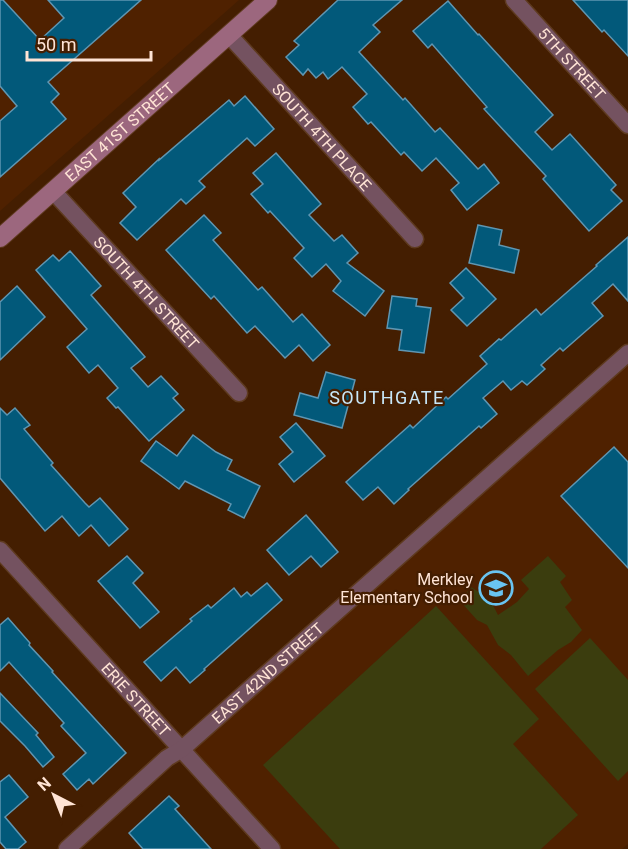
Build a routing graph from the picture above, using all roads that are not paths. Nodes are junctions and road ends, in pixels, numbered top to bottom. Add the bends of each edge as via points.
1 (268, 0) edge
2 (514, 0) edge
3 (229, 35) junction
4 (628, 125) edge
5 (53, 191) junction
6 (0, 238) edge
7 (415, 239) dead end
8 (628, 353) edge
9 (239, 393) dead end
10 (0, 550) edge
11 (182, 749) junction
12 (67, 849) edge
13 (272, 849) edge

1 - 3 street, EAST 41ST STREET
2 - 4 street, 5TH STREET
3 - 5 street, EAST 41ST STREET
3 - 7 street, SOUTH 4TH PLACE
5 - 6 street, EAST 41ST STREET
5 - 9 street, SOUTH 4TH STREET
8 - 11 street, EAST 42ND STREET
10 - 11 street, ERIE STREET
11 - 12 street, EAST 42ND STREET via 167,758
11 - 13 street, ERIE STREET

